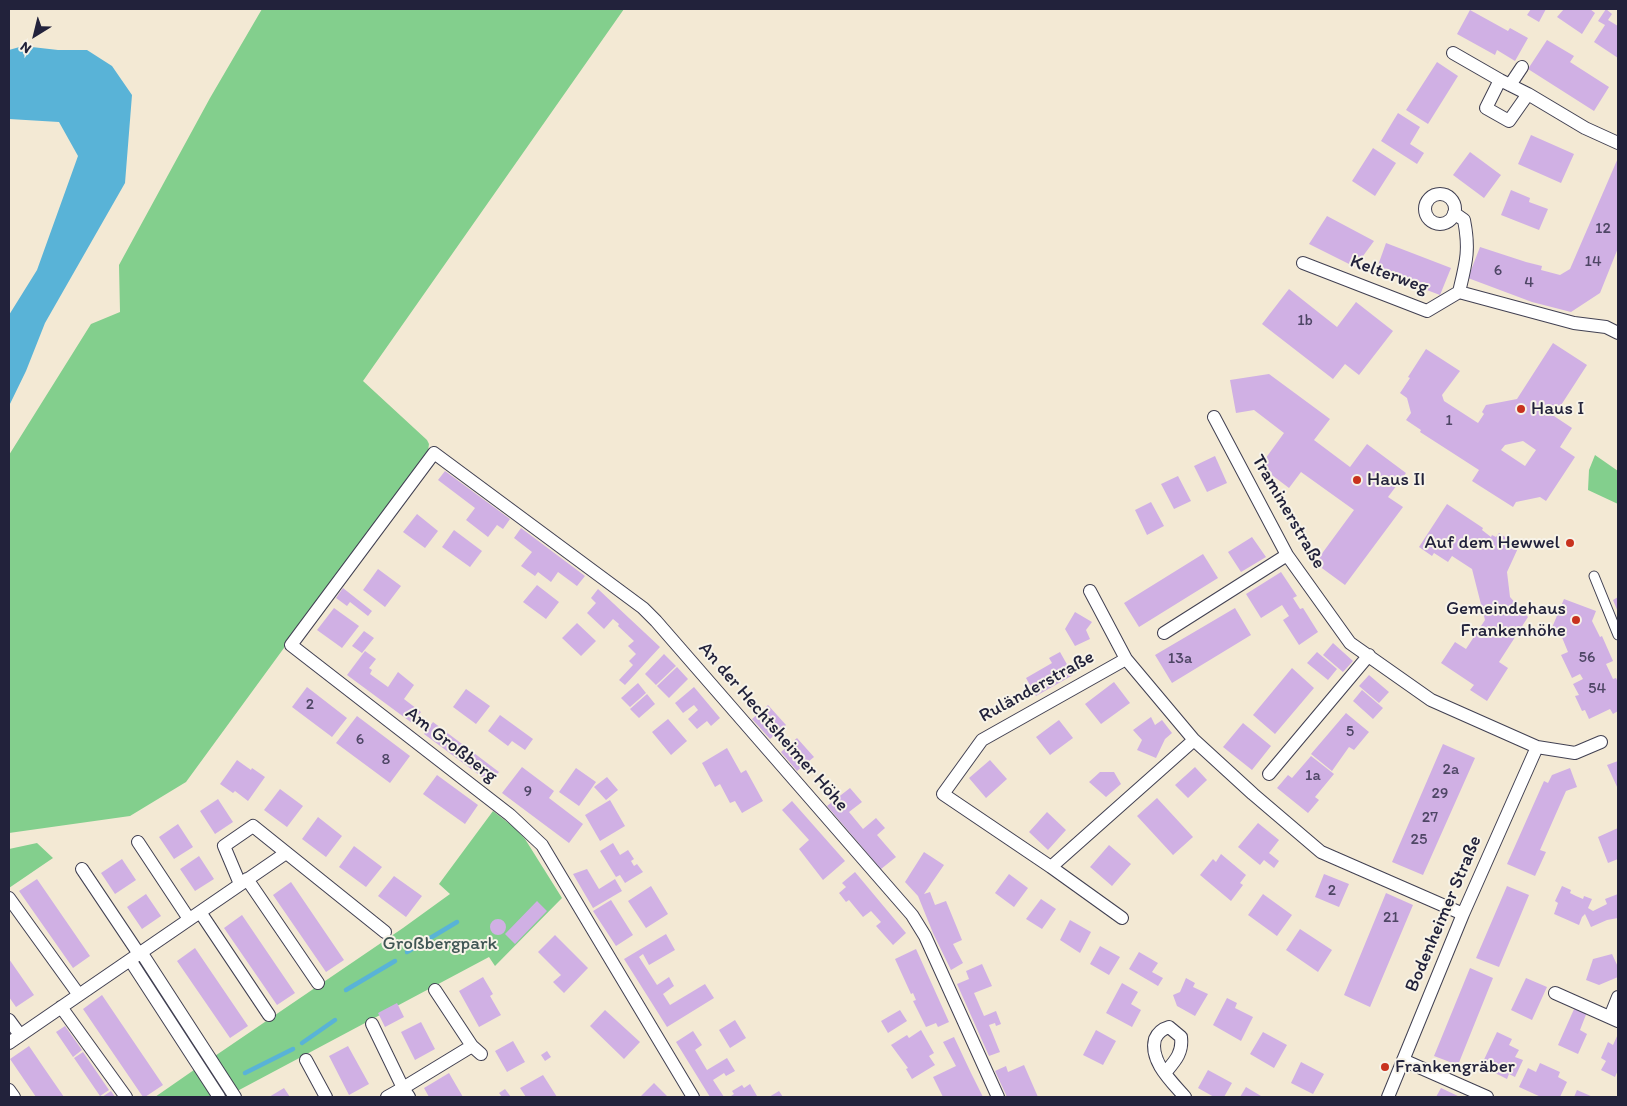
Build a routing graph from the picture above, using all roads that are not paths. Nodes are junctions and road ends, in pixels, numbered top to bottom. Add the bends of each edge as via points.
1 (1453, 53) dead end
2 (1522, 67) dead end
3 (1505, 82) junction
4 (1528, 94) junction
5 (1618, 143) edge
6 (1454, 213) dead end
7 (1303, 263) dead end
8 (1459, 292) junction
9 (1618, 319) edge
10 (1606, 327) junction
11 (1618, 333) edge
12 (1214, 417) dead end
13 (434, 453) joint
14 (1287, 555) junction
15 (1594, 576) dead end
16 (1090, 591) dead end
17 (1164, 634) dead end
18 (1618, 635) edge
19 (1368, 655) junction
20 (1126, 659) junction
21 (1194, 740) junction
22 (1601, 742) dead end
23 (1537, 747) junction
24 (1269, 774) dead end
25 (138, 842) dead end
26 (286, 853) junction
27 (1051, 867) junction
28 (82, 869) dead end
29 (244, 882) junction
30 (9, 898) edge
31 (200, 912) junction
32 (1463, 914) junction
33 (1122, 918) dead end
34 (189, 919) junction
35 (385, 932) dead end
36 (137, 955) junction
37 (318, 983) dead end
38 (434, 990) dead end
39 (1555, 992) dead end
40 (79, 995) junction
41 (1618, 997) edge
42 (61, 1007) junction
43 (269, 1015) dead end
44 (1614, 1019) edge
45 (9, 1020) edge
46 (372, 1024) dead end
47 (20, 1036) junction
48 (9, 1043) edge
49 (306, 1060) dead end
50 (1403, 1060) junction
51 (1165, 1072) dead end
52 (9, 1090) edge
53 (406, 1092) edge
54 (14, 1097) edge
55 (126, 1097) edge
56 (219, 1097) edge
57 (235, 1097) edge
58 (326, 1097) edge
59 (388, 1097) edge
60 (693, 1097) edge
61 (998, 1097) edge
62 (1185, 1097) edge
63 (1388, 1097) edge
64 (1487, 1097) edge

1 - 3 street
2 - 3 street
3 - 4 street
3 - 4 street via 1486,108 1509,121
4 - 5 street via 1585,128
6 - 8 street via 1464,220 1468,240
7 - 8 street, Kelterweg via 1427,311
8 - 10 street via 1574,323
9 - 10 street
10 - 11 street
12 - 14 street, Traminerstraße
13 - 60 street, Am Großberg via 291,645 510,815 542,845
13 - 61 street, An der Hechtsheimer Höhe via 643,608 656,621 912,915
14 - 17 street
14 - 19 street, Traminerstraße via 1350,643
15 - 18 street
16 - 20 street, Ruländerstraße
19 - 23 street, Traminerstraße via 1431,700
19 - 24 street
20 - 21 street, Ruländerstraße
20 - 27 street, Ruländerstraße via 982,740 944,794
21 - 27 street
21 - 32 street, Ruländerstraße via 1321,852
22 - 23 street, Traminerstraße via 1575,753
23 - 32 street, Bodenheimer Straße
25 - 34 street
26 - 29 street
26 - 29 street via 254,826 224,846
26 - 35 street
27 - 33 street, Ruländerstraße
28 - 36 street
29 - 31 street
29 - 37 street
30 - 40 street
31 - 34 street
31 - 43 street
32 - 50 street, Bodenheimer Straße
34 - 36 street
36 - 40 street
36 - 56 street
36 - 57 street
38 - 53 street via 476,1050
39 - 44 street
40 - 42 street
41 - 44 street
42 - 47 street
42 - 55 street
45 - 47 street
46 - 53 street
47 - 48 street
49 - 58 street
50 - 63 street, Bodenheimer Straße
50 - 64 street
51 - 62 street
52 - 54 street
53 - 59 street

